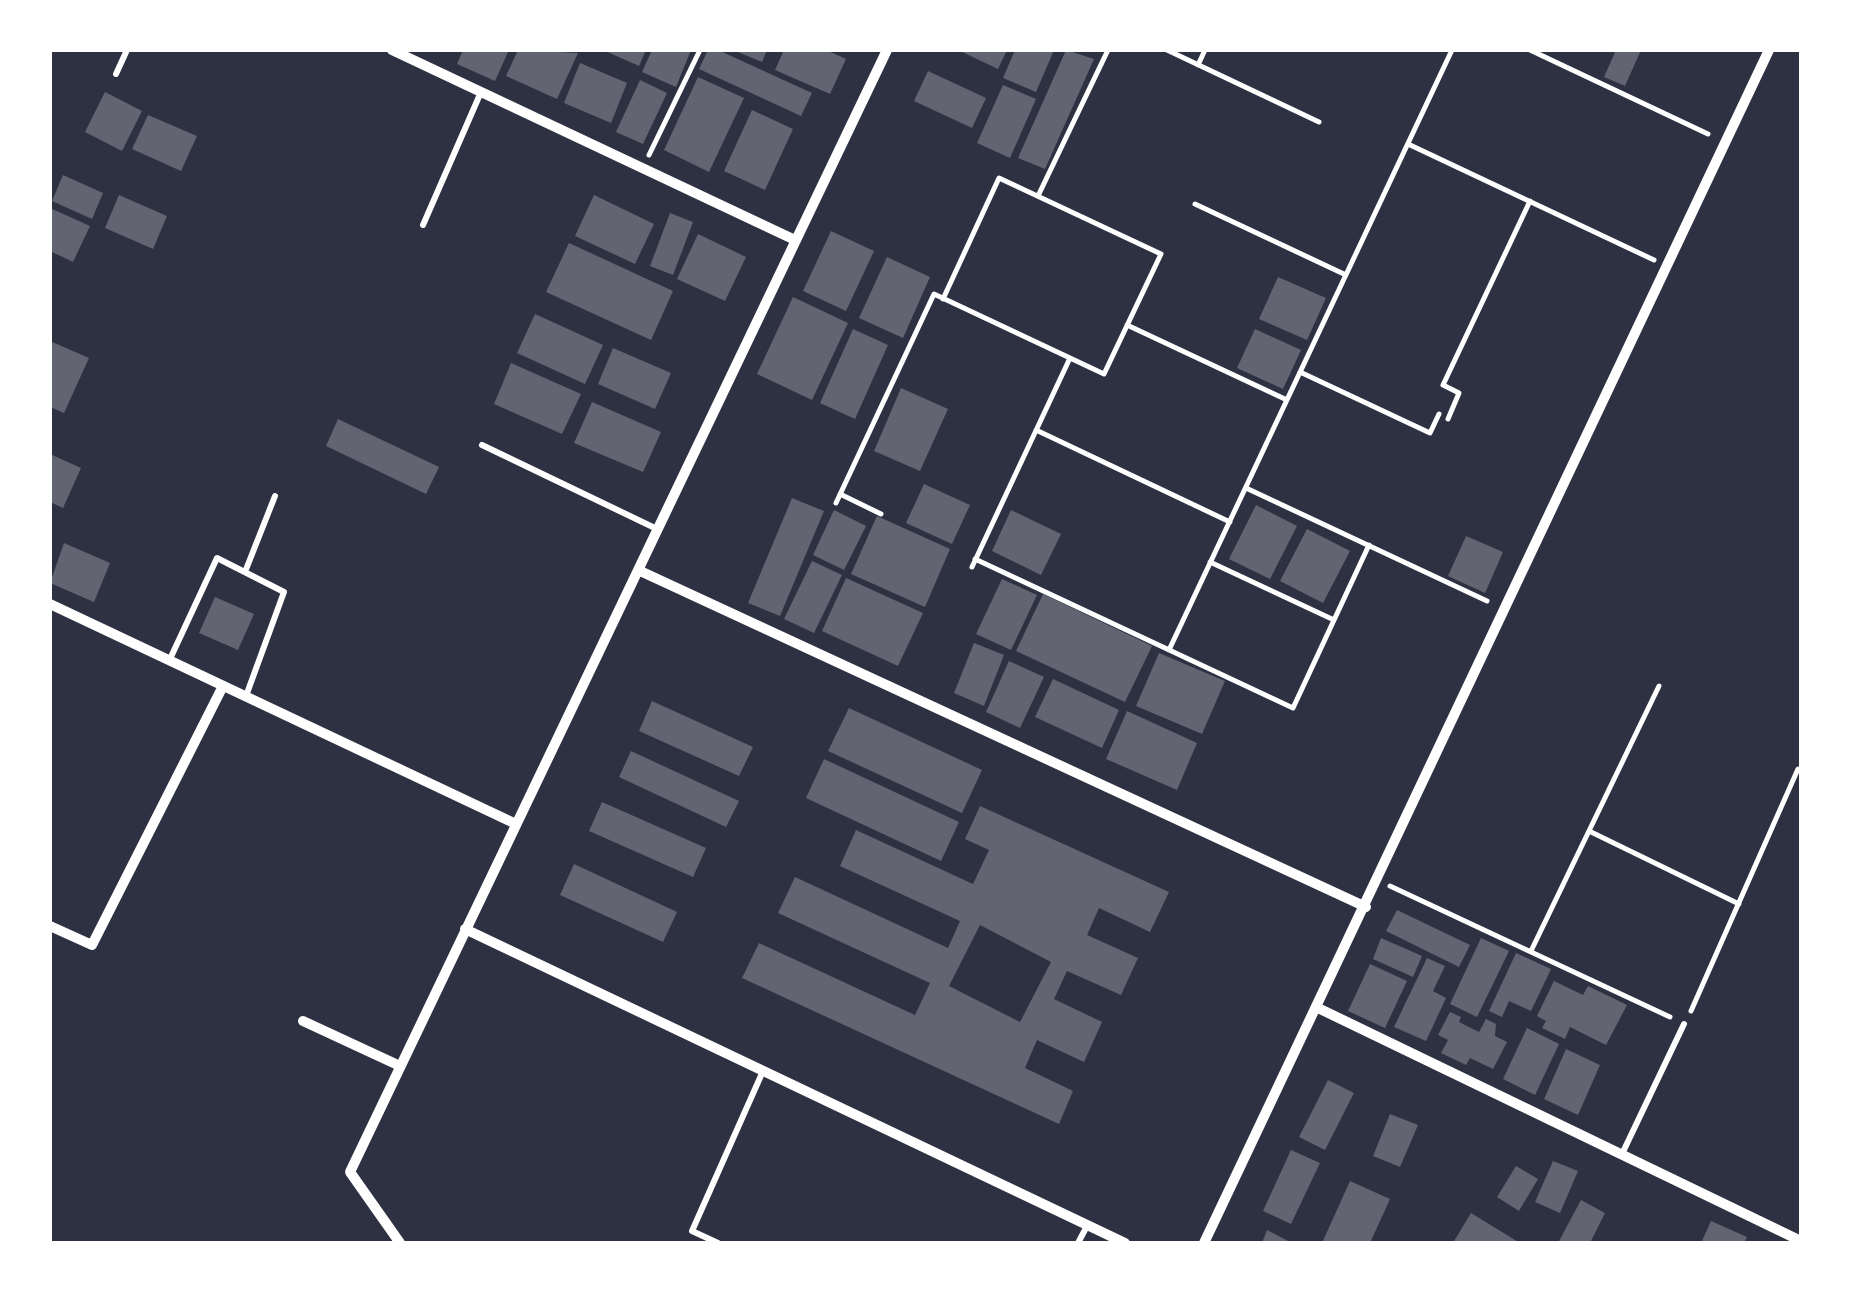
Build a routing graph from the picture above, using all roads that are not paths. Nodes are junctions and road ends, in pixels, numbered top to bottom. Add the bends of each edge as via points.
1 (126, 50) edge
2 (392, 50) edge
3 (886, 50) edge
4 (1770, 50) edge
5 (116, 74) dead end
6 (480, 92) junction
7 (423, 225) dead end
8 (795, 240) junction
9 (482, 445) dead end
10 (275, 496) dead end
11 (657, 529) junction
12 (638, 570) junction
13 (245, 572) junction
14 (50, 604) edge
15 (169, 660) junction
16 (223, 686) junction
17 (245, 696) junction
18 (516, 824) junction
19 (1366, 907) junction
20 (50, 926) edge
21 (465, 929) junction
22 (1318, 1008) junction
23 (303, 1021) dead end
24 (1684, 1024) road end
25 (400, 1066) junction
26 (763, 1071) junction
27 (1620, 1156) junction
28 (1087, 1225) junction
29 (1801, 1241) edge
30 (400, 1243) edge
31 (718, 1243) edge
32 (1078, 1243) edge
33 (1125, 1243) edge
34 (1204, 1243) edge

1 - 5 lane
2 - 6 street
3 - 8 street
4 - 19 street
6 - 7 lane
6 - 8 street
8 - 11 street
9 - 11 lane
10 - 13 lane
11 - 12 street
12 - 18 street
12 - 19 street
13 - 15 lane via 217,558
13 - 17 lane via 284,592
14 - 15 street
15 - 16 street
16 - 17 street
16 - 20 street via 92,946
17 - 18 street
18 - 21 street
19 - 22 street
21 - 25 street
21 - 26 street
22 - 27 street
22 - 34 street
23 - 25 street
24 - 27 lane
25 - 30 street via 350,1172
26 - 28 street
26 - 31 lane via 692,1231
27 - 29 street
28 - 32 lane
28 - 33 street

